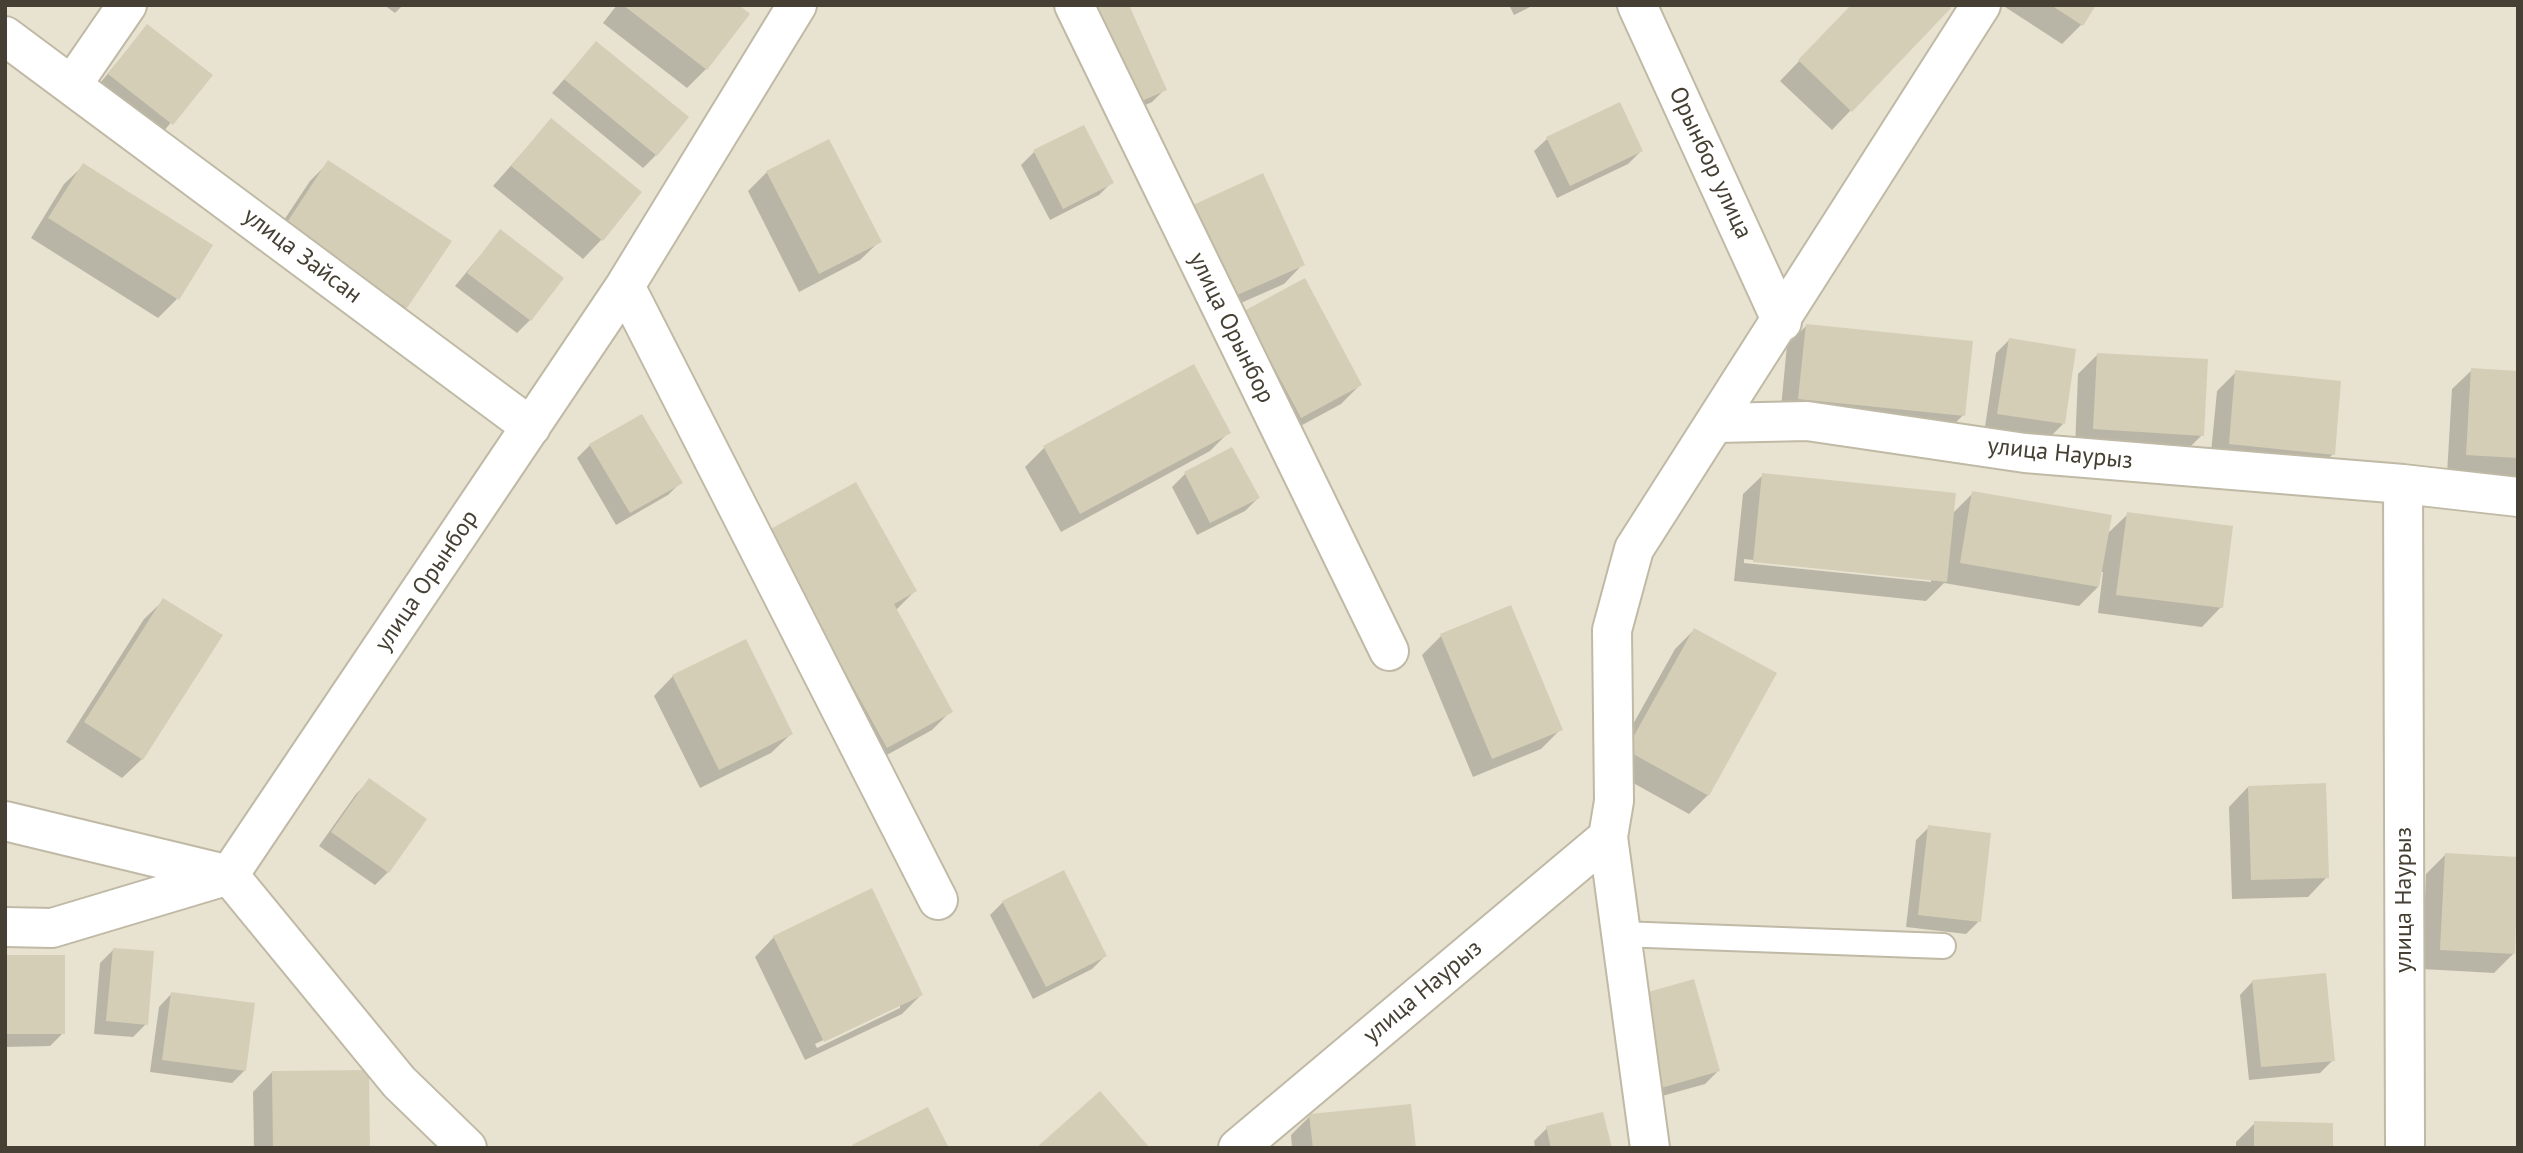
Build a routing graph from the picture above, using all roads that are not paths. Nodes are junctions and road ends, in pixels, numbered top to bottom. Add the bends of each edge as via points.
1 (127, 5) edge
2 (797, 5) edge
3 (1074, 5) edge
4 (1637, 5) edge
5 (1981, 5) edge
6 (5, 36) edge
7 (72, 85) junction
8 (625, 286) junction
9 (1782, 322) junction
10 (1717, 423) junction
11 (531, 427) junction
12 (2403, 484) junction
13 (2518, 496) edge
14 (1389, 651) dead end
15 (5, 821) edge
16 (1608, 837) junction
17 (229, 875) junction
18 (938, 900) dead end
19 (5, 927) edge
20 (1620, 934) junction
21 (1943, 946) dead end
22 (467, 1148) edge
23 (1238, 1148) edge
24 (1650, 1148) edge
25 (2404, 1148) edge

1 - 7 street
2 - 8 street, улица Орынбор
3 - 14 street, улица Орынбор
4 - 9 street, Орынбор улица
5 - 9 street
6 - 7 street, улица Зайсан
7 - 11 street, улица Зайсан
8 - 11 street, улица Орынбор
8 - 18 street
9 - 10 street
10 - 12 street, улица Наурыз via 1807,421 2025,453
10 - 16 street via 1634,549 1612,630 1614,801
11 - 17 street, улица Орынбор
12 - 13 street, улица Наурыз
12 - 25 street, улица Наурыз
15 - 17 street
16 - 20 street
16 - 23 street, улица Наурыз
17 - 19 street via 52,928
17 - 22 street via 399,1082
20 - 21 lane
20 - 24 street

